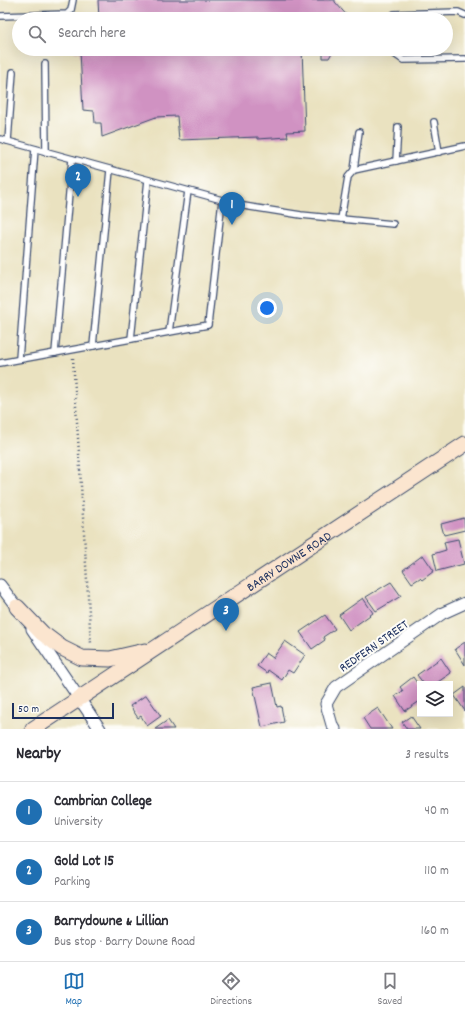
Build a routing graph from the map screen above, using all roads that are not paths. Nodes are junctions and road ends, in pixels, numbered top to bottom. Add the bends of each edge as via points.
1 (73, 0) edge
2 (69, 12) edge
3 (453, 12) edge
4 (465, 15) edge
5 (0, 16) edge
6 (12, 16) edge
7 (396, 56) edge
8 (465, 59) edge
9 (45, 64) dead end
10 (13, 72) dead end
11 (434, 122) dead end
12 (398, 127) dead end
13 (359, 132) dead end
14 (0, 139) edge
15 (8, 141) junction
16 (465, 146) edge
17 (35, 149) junction
18 (46, 152) junction
19 (439, 152) junction
20 (72, 159) junction
21 (396, 161) junction
22 (110, 170) junction
23 (354, 170) junction
24 (148, 180) junction
25 (188, 191) junction
26 (222, 200) junction
27 (341, 219) junction
28 (393, 224) dead end
29 (169, 332) junction
30 (131, 339) junction
31 (93, 346) junction
32 (55, 353) junction
33 (19, 359) junction
34 (0, 363) edge
35 (465, 444) edge
36 (0, 585) edge
37 (465, 603) edge
38 (17, 607) junction
39 (154, 649) junction
40 (80, 698) junction
41 (33, 729) edge
42 (100, 729) edge
43 (335, 729) edge

1 - 2 lane
3 - 4 lane
5 - 6 lane
7 - 8 lane via 403,60
9 - 18 lane
10 - 15 lane
11 - 19 lane
12 - 21 lane
13 - 23 lane
14 - 15 lane
15 - 17 lane
16 - 19 lane
17 - 18 lane
17 - 33 lane
18 - 20 lane
19 - 21 lane
20 - 22 lane
20 - 32 lane
21 - 23 lane
22 - 24 lane
22 - 31 lane
23 - 27 lane via 348,177
24 - 25 lane
24 - 30 lane
25 - 26 lane
25 - 29 lane
26 - 27 lane via 258,209
26 - 29 lane via 208,325
27 - 28 lane
29 - 30 lane
30 - 31 lane
31 - 32 lane
32 - 33 lane
33 - 34 lane
35 - 39 main road, BARRY DOWNE ROAD
36 - 38 street
37 - 43 street, REDFERN STREET via 443,613 336,687 326,704
38 - 39 main road via 42,633 62,648 82,658 110,659
38 - 40 street
39 - 40 main road, BARRY DOWNE ROAD
40 - 41 main road, BARRY DOWNE ROAD
40 - 42 street

